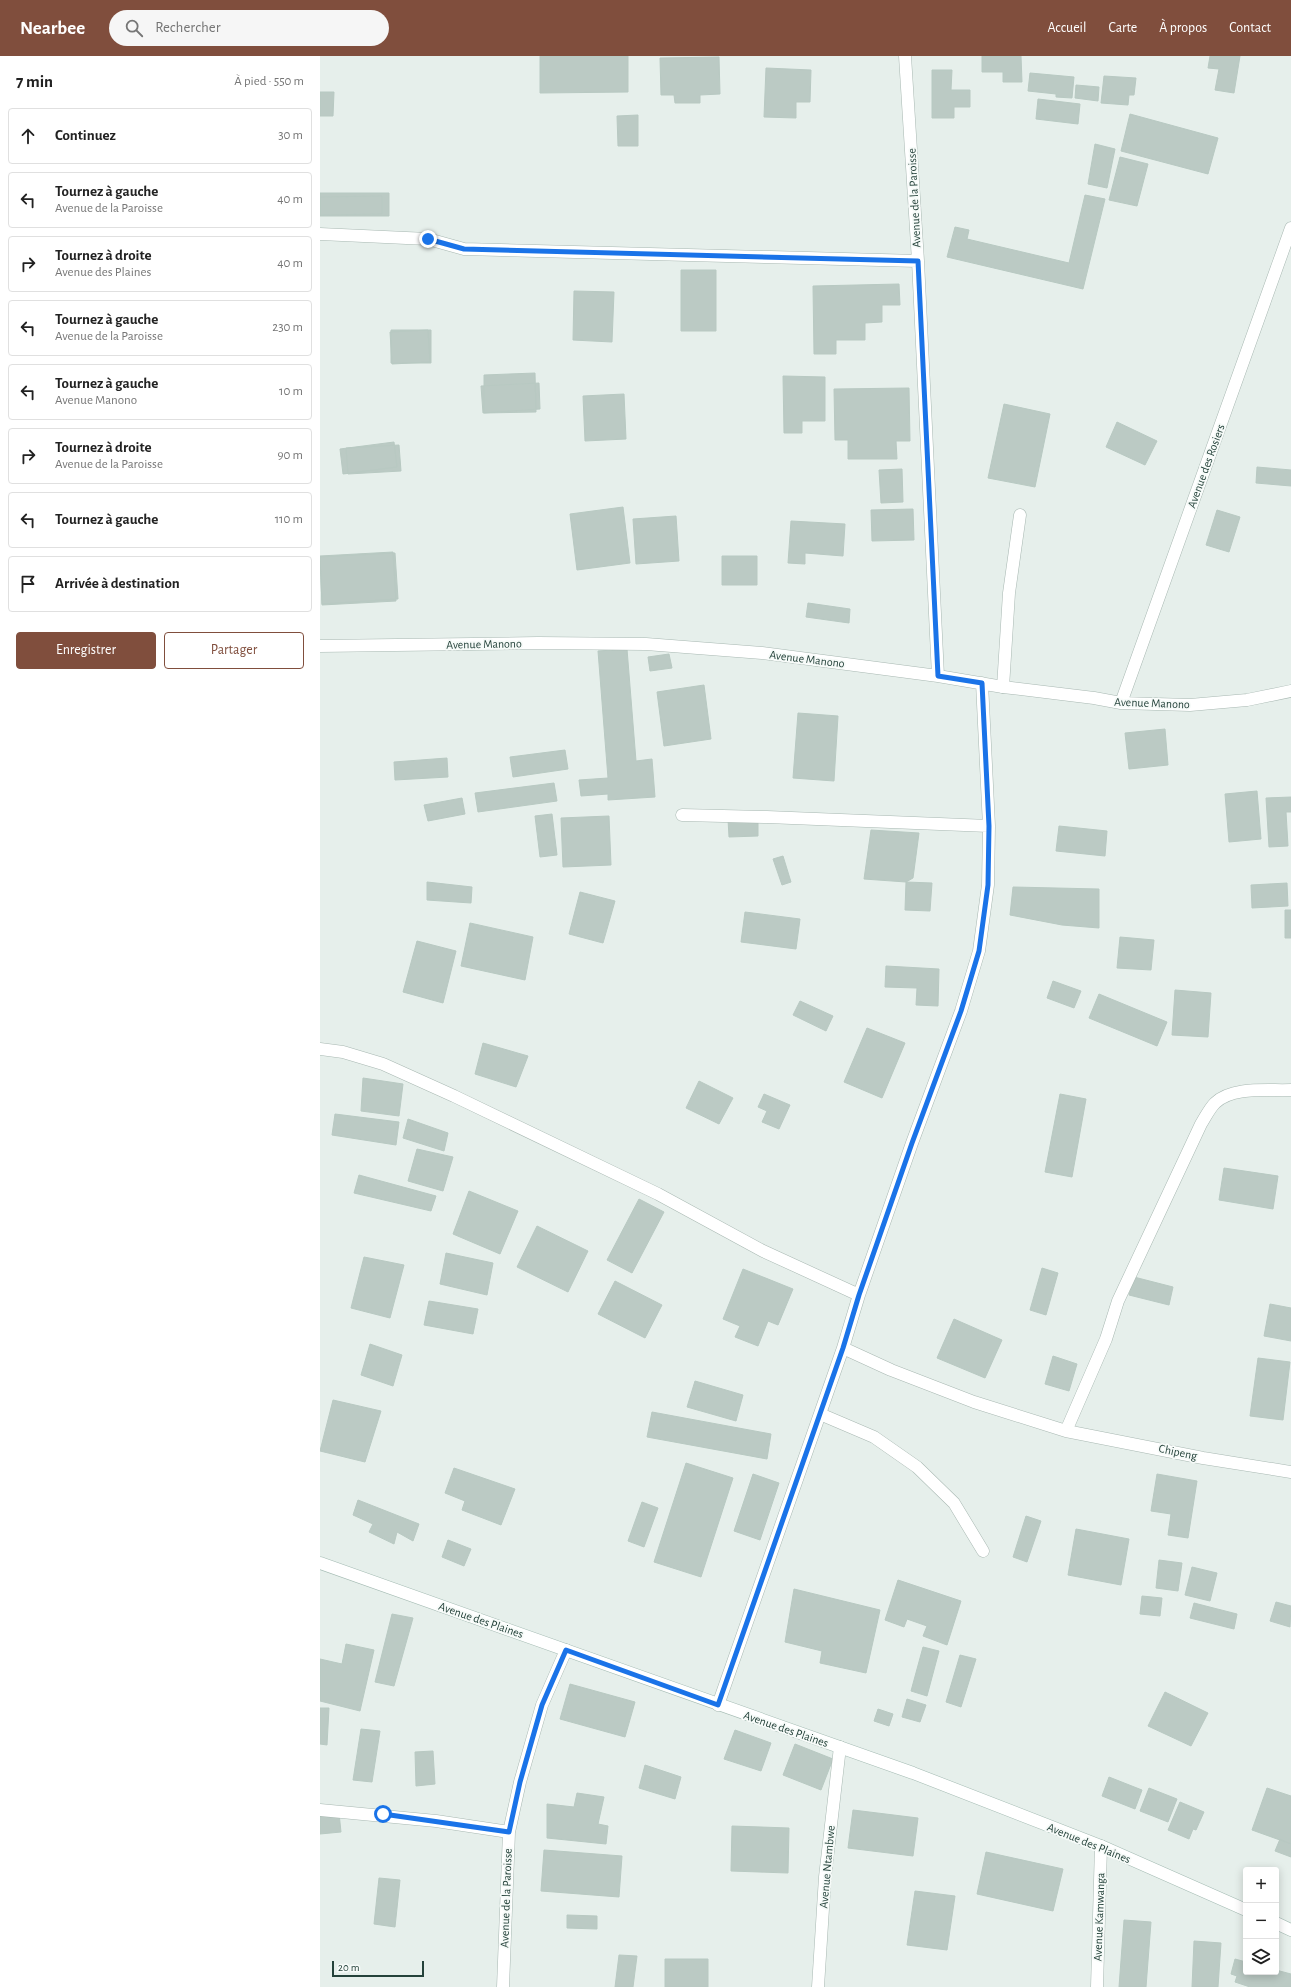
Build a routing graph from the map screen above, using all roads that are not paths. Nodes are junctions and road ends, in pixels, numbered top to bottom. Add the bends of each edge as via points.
1 (905, 56) edge
2 (1291, 228) edge
3 (320, 234) edge
4 (918, 261) junction
5 (1020, 515) dead end
6 (320, 646) edge
7 (938, 676) junction
8 (982, 683) junction
9 (1003, 687) junction
10 (1291, 691) edge
11 (1121, 703) junction
12 (682, 815) dead end
13 (989, 826) junction
14 (320, 1049) edge
15 (1291, 1090) edge
16 (859, 1295) junction
17 (843, 1348) junction
18 (820, 1414) junction
19 (1066, 1431) junction
20 (1291, 1472) edge
21 (983, 1551) dead end
22 (320, 1563) edge
23 (566, 1650) junction
24 (718, 1705) junction
25 (840, 1747) junction
26 (320, 1810) edge
27 (509, 1832) junction
28 (1101, 1846) junction
29 (1243, 1909) edge
30 (1279, 1924) edge
31 (1291, 1930) edge
32 (503, 1987) edge
33 (818, 1987) edge
34 (1097, 1987) edge

1 - 4 street, Avenue de la Paroisse
2 - 11 street, Avenue des Rosiers
3 - 4 street via 428,239 464,249
4 - 7 street, Avenue de la Paroisse
5 - 9 street via 1009,593
6 - 7 street, Avenue Manono via 646,644 762,653
7 - 8 street, Avenue Manono
8 - 9 street, Avenue Manono
8 - 13 street
9 - 11 street, Avenue Manono
10 - 11 street, Avenue Manono via 1247,700 1190,705
12 - 13 street
13 - 16 street via 988,885 979,951 961,1011
14 - 16 street via 343,1052 382,1064 454,1096 658,1194 763,1251
15 - 19 street via 1248,1092 1223,1098 1215,1104 1201,1124 1118,1301 1106,1339
16 - 17 street
17 - 18 street
17 - 19 street, Chipeng via 891,1370 974,1402
18 - 21 street via 874,1437 917,1467 954,1503
18 - 24 street
19 - 20 street, Chipeng via 1203,1458
22 - 23 street, Avenue des Plaines
23 - 24 street, Avenue des Plaines
23 - 27 street, Avenue de la Paroisse via 542,1705
24 - 25 street, Avenue des Plaines
25 - 28 street, Avenue des Plaines
25 - 33 street, Avenue Ntambwe via 825,1877
26 - 27 street via 429,1820
27 - 32 street, Avenue de la Paroisse
28 - 29 street, Avenue des Plaines
28 - 34 street, Avenue Kamwanga
30 - 31 street

